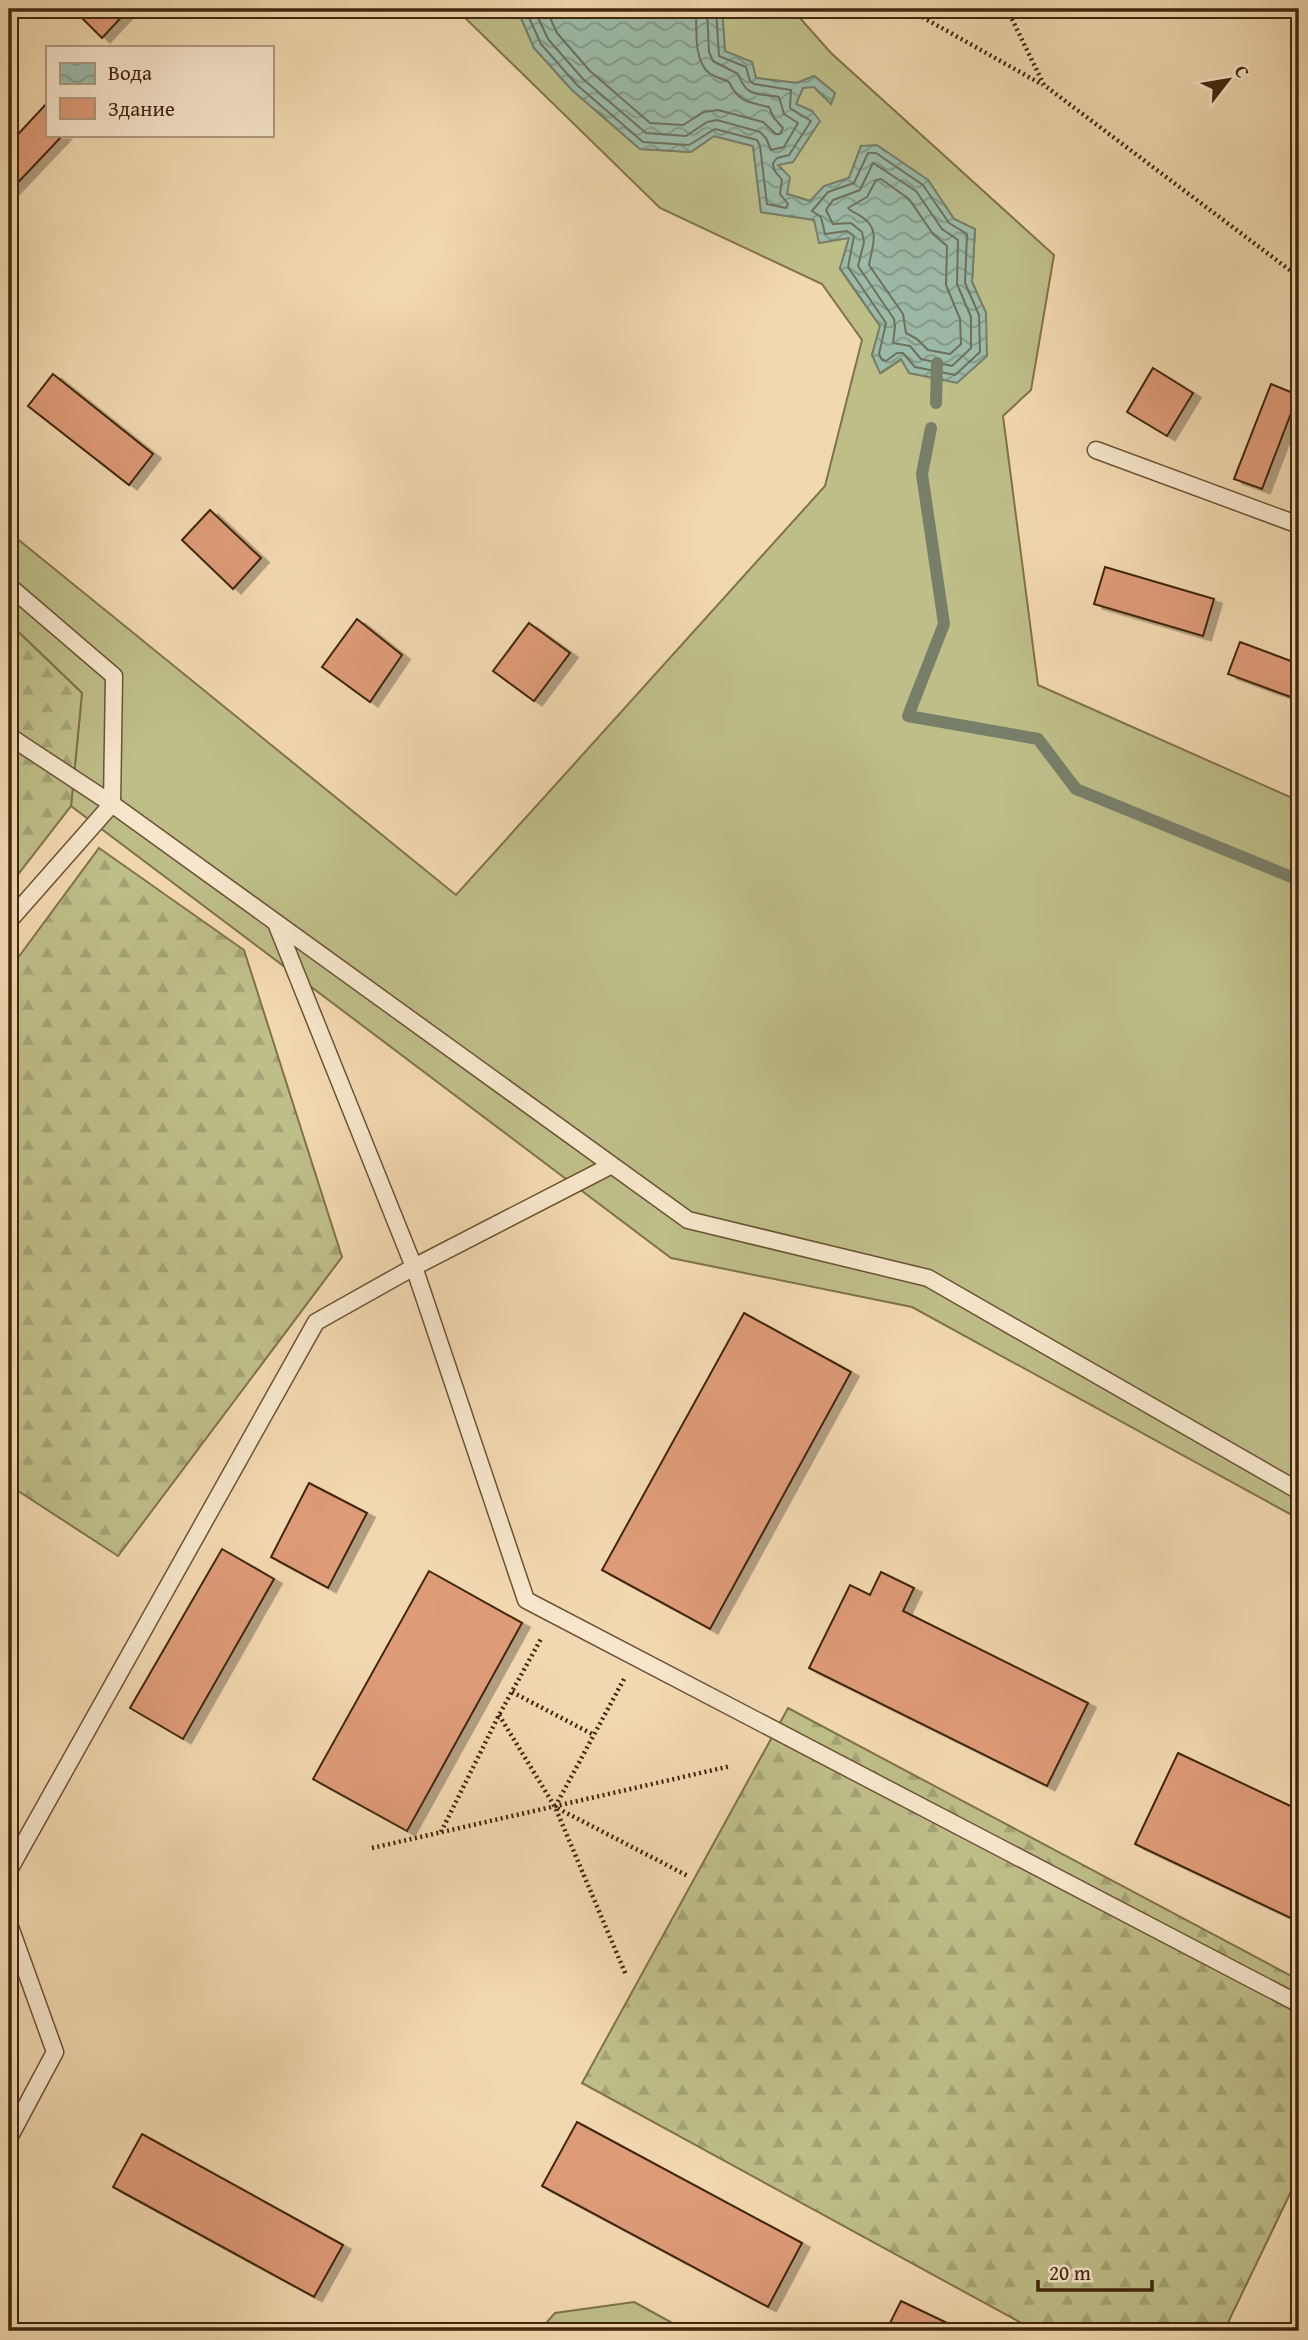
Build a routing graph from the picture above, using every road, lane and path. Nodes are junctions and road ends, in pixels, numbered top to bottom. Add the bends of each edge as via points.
1 (908, 9) edge
2 (1007, 9) edge
3 (1044, 85) junction
4 (1299, 277) edge
5 (1096, 450) dead end
6 (1299, 525) edge
7 (9, 586) edge
8 (9, 736) edge
9 (112, 804) junction
10 (9, 921) edge
11 (276, 923) junction
12 (612, 1165) junction
13 (414, 1267) junction
14 (1299, 1492) edge
15 (555, 1615) junction
16 (636, 1657) junction
17 (512, 1692) junction
18 (499, 1715) junction
19 (594, 1735) junction
20 (731, 1766) dead end
21 (555, 1807) junction
22 (441, 1832) junction
23 (372, 1848) dead end
24 (9, 1870) edge
25 (688, 1876) dead end
26 (9, 1924) edge
27 (626, 1975) dead end
28 (1299, 2004) edge
29 (9, 2138) edge

1 - 3 path
2 - 3 path
3 - 4 path
5 - 6 lane
7 - 9 lane via 114,676
8 - 9 lane
9 - 10 lane
9 - 11 lane
11 - 12 lane
11 - 13 lane
12 - 13 lane
12 - 14 lane via 688,1220 928,1278
13 - 15 lane via 526,1600
13 - 24 lane via 316,1322
15 - 16 lane
15 - 17 path
16 - 19 path
16 - 28 lane
17 - 18 path
17 - 19 path
18 - 21 path
18 - 22 path
19 - 21 path
20 - 21 path
21 - 22 path
21 - 25 path
21 - 27 path
22 - 23 path
26 - 29 lane via 55,2052

